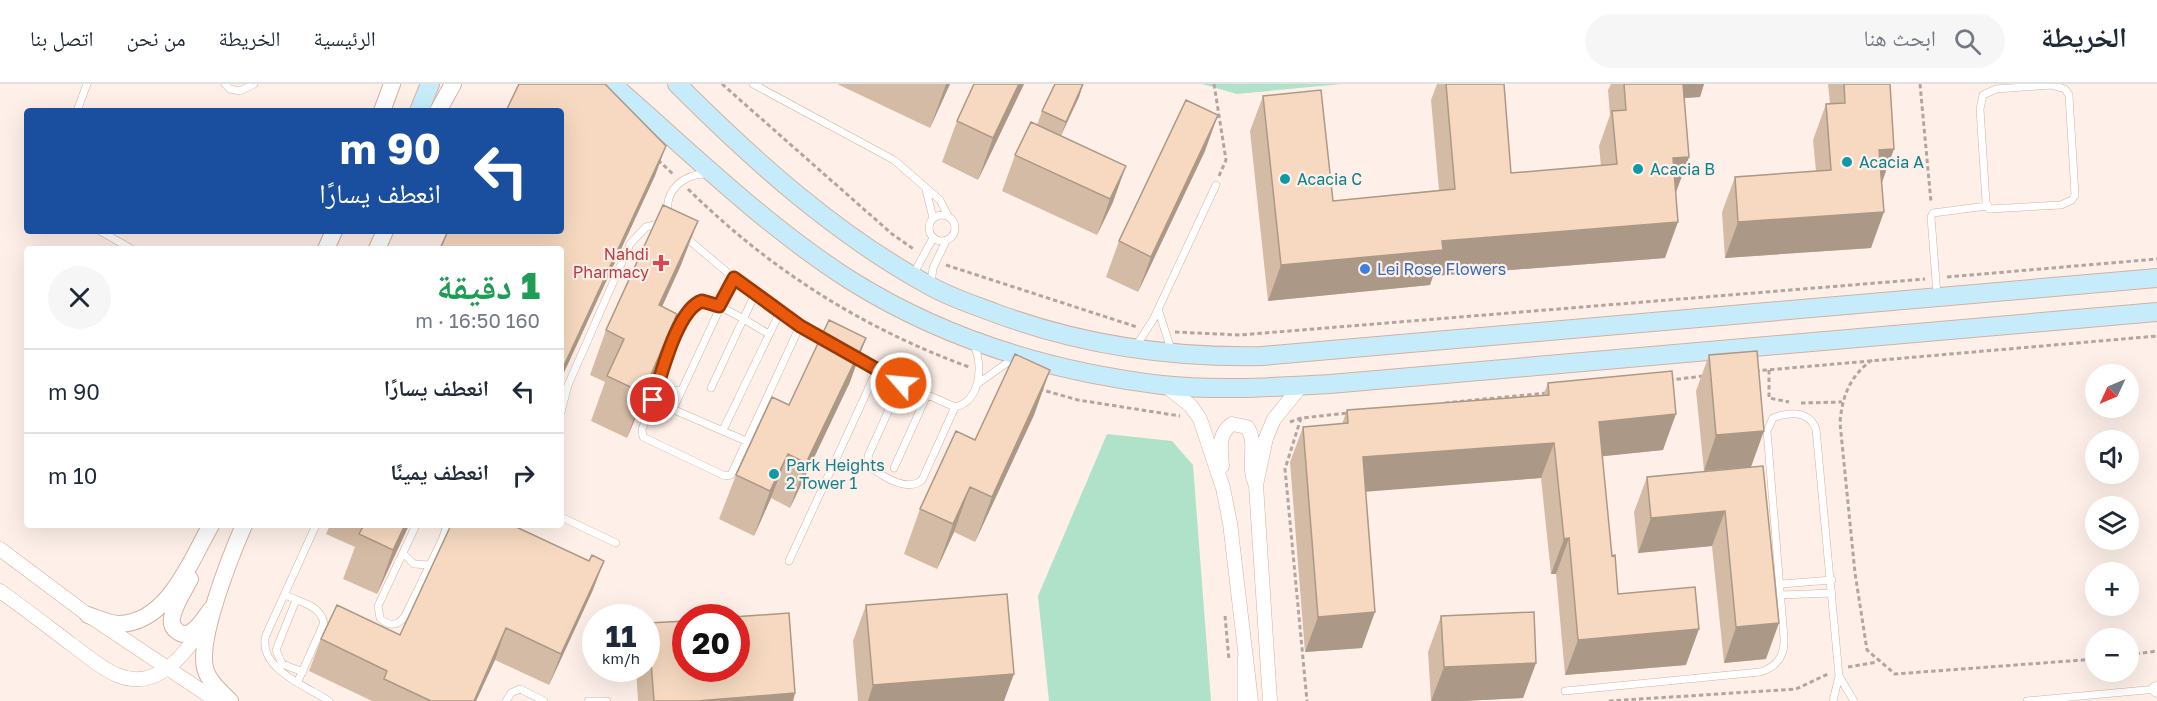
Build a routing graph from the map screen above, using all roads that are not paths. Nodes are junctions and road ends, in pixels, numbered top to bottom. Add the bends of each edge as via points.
1 (87, 84) edge
2 (225, 84) edge
3 (254, 84) edge
4 (392, 84) edge
5 (430, 84) edge
6 (453, 84) edge
7 (612, 84) edge
8 (677, 84) edge
9 (753, 84) edge
10 (78, 108) edge
11 (383, 108) edge
12 (419, 108) edge
13 (440, 108) edge
14 (715, 174) junction
15 (1216, 185) road end
16 (926, 190) junction
17 (1987, 206) junction
18 (948, 216) junction
19 (933, 218) junction
20 (678, 231) edge
21 (104, 234) edge
22 (933, 238) junction
23 (945, 241) junction
24 (126, 246) edge
25 (913, 276) junction
26 (734, 278) junction
27 (2157, 278) edge
28 (933, 288) junction
29 (755, 294) junction
30 (1937, 298) junction
31 (719, 306) junction
32 (1158, 309) junction
33 (780, 312) junction
34 (2157, 312) edge
35 (743, 320) junction
36 (800, 326) junction
37 (769, 334) junction
38 (972, 339) junction
39 (838, 349) edge
40 (1134, 349) junction
41 (1174, 354) junction
42 (847, 355) edge
43 (1018, 356) junction
44 (877, 370) junction
45 (658, 381) junction
46 (901, 383) junction
47 (977, 384) junction
48 (1164, 385) junction
49 (1302, 385) junction
50 (711, 388) dead end
51 (681, 390) junction
52 (927, 395) junction
53 (564, 400) edge
54 (955, 407) junction
55 (649, 409) junction
56 (673, 409) junction
57 (723, 430) junction
58 (746, 441) junction
59 (894, 468) dead end
60 (1256, 485) junction
61 (1222, 488) junction
62 (564, 518) edge
63 (209, 528) edge
64 (210, 528) edge
65 (243, 528) edge
66 (315, 528) edge
67 (415, 528) edge
68 (446, 528) edge
69 (616, 543) dead end
70 (0, 549) edge
71 (403, 553) junction
72 (789, 561) dead end
73 (430, 565) junction
74 (1832, 580) junction
75 (1781, 584) junction
76 (0, 591) edge
77 (1833, 593) junction
78 (285, 595) junction
79 (1781, 595) junction
80 (296, 600) junction
81 (214, 605) junction
82 (88, 615) junction
83 (1244, 646) junction
84 (167, 669) junction
85 (303, 672) junction
86 (1839, 672) junction
87 (298, 681) junction
88 (2157, 689) edge
89 (1565, 691) dead end
90 (217, 701) edge
91 (230, 701) edge
92 (329, 701) edge
93 (506, 701) edge
94 (544, 701) edge
95 (588, 701) edge
96 (608, 701) edge
97 (1241, 701) edge
98 (1251, 701) edge
99 (1270, 701) edge
100 (1833, 701) edge
101 (1854, 701) edge
102 (2027, 701) edge

1 - 10 lane
2 - 3 lane via 240,91
4 - 11 street
5 - 12 main road
6 - 13 street
7 - 14 main road
8 - 25 main road via 748,152 828,220
9 - 16 lane via 894,160
14 - 38 main road via 850,280 890,303
14 - 53 lane via 690,175 680,181 668,200 670,222 646,227 630,244
15 - 32 lane
16 - 18 lane via 940,201
16 - 19 lane
17 - 17 lane via 1996,211 2061,205 2072,200 2075,188 2070,102 2065,89 1996,89 1983,95 1980,101
17 - 30 lane via 1933,213
18 - 19 lane
18 - 23 lane via 956,227 953,236
19 - 22 lane via 929,226
20 - 26 lane
21 - 24 lane
22 - 23 lane
22 - 25 lane
23 - 28 lane via 930,282
25 - 28 main road
26 - 29 lane
26 - 31 lane
27 - 30 main road
28 - 40 main road via 1030,326
29 - 33 lane
29 - 35 lane
30 - 41 main road via 1262,356
31 - 35 lane
31 - 45 lane via 702,301 688,310
31 - 51 lane
32 - 40 lane
32 - 41 lane
33 - 36 lane
33 - 37 lane
34 - 49 main road
35 - 37 lane
35 - 50 lane
36 - 39 lane
36 - 58 lane
37 - 57 lane
38 - 43 main road
38 - 47 lane via 979,371
40 - 41 main road
42 - 44 lane
43 - 47 lane
43 - 48 main road via 1086,373
44 - 46 lane
44 - 72 lane
45 - 51 lane via 670,391
45 - 55 lane
46 - 52 lane
46 - 54 lane via 868,456 872,468 904,485 914,486 922,480
47 - 54 lane via 965,403
48 - 49 main road
48 - 61 street via 1185,400 1200,419
49 - 60 street via 1274,418
51 - 56 lane
52 - 54 lane
52 - 59 lane
55 - 56 lane via 659,405
55 - 58 lane via 642,430 646,440 725,476 733,472
56 - 57 lane
57 - 58 lane
60 - 61 street via 1250,463 1252,433 1240,423 1232,424 1221,435
60 - 99 street
61 - 83 street via 1230,523
62 - 69 lane
63 - 82 street via 175,587 152,612 118,624
64 - 81 street via 172,617 174,628 186,635
65 - 81 street
66 - 78 lane
67 - 71 lane
68 - 73 lane
70 - 82 street
71 - 73 lane via 414,564
71 - 73 lane via 378,606 384,623 402,621
74 - 75 lane
74 - 75 lane via 1816,429 1808,417 1798,413 1773,418 1767,431
74 - 77 lane
75 - 79 lane
76 - 84 street via 118,676 141,679
77 - 79 lane
77 - 86 lane
78 - 80 lane
78 - 87 lane via 264,645 272,663
79 - 89 lane via 1784,646 1779,660 1767,670
80 - 85 lane via 318,611 324,623
80 - 85 lane via 276,650 282,664
81 - 84 street via 190,646
81 - 91 street via 205,668
82 - 84 street
83 - 97 lane via 1239,674
83 - 98 street
84 - 90 street
85 - 87 lane
86 - 100 lane
86 - 101 lane
87 - 92 lane
88 - 102 lane
93 - 94 lane via 520,689
95 - 96 lane

